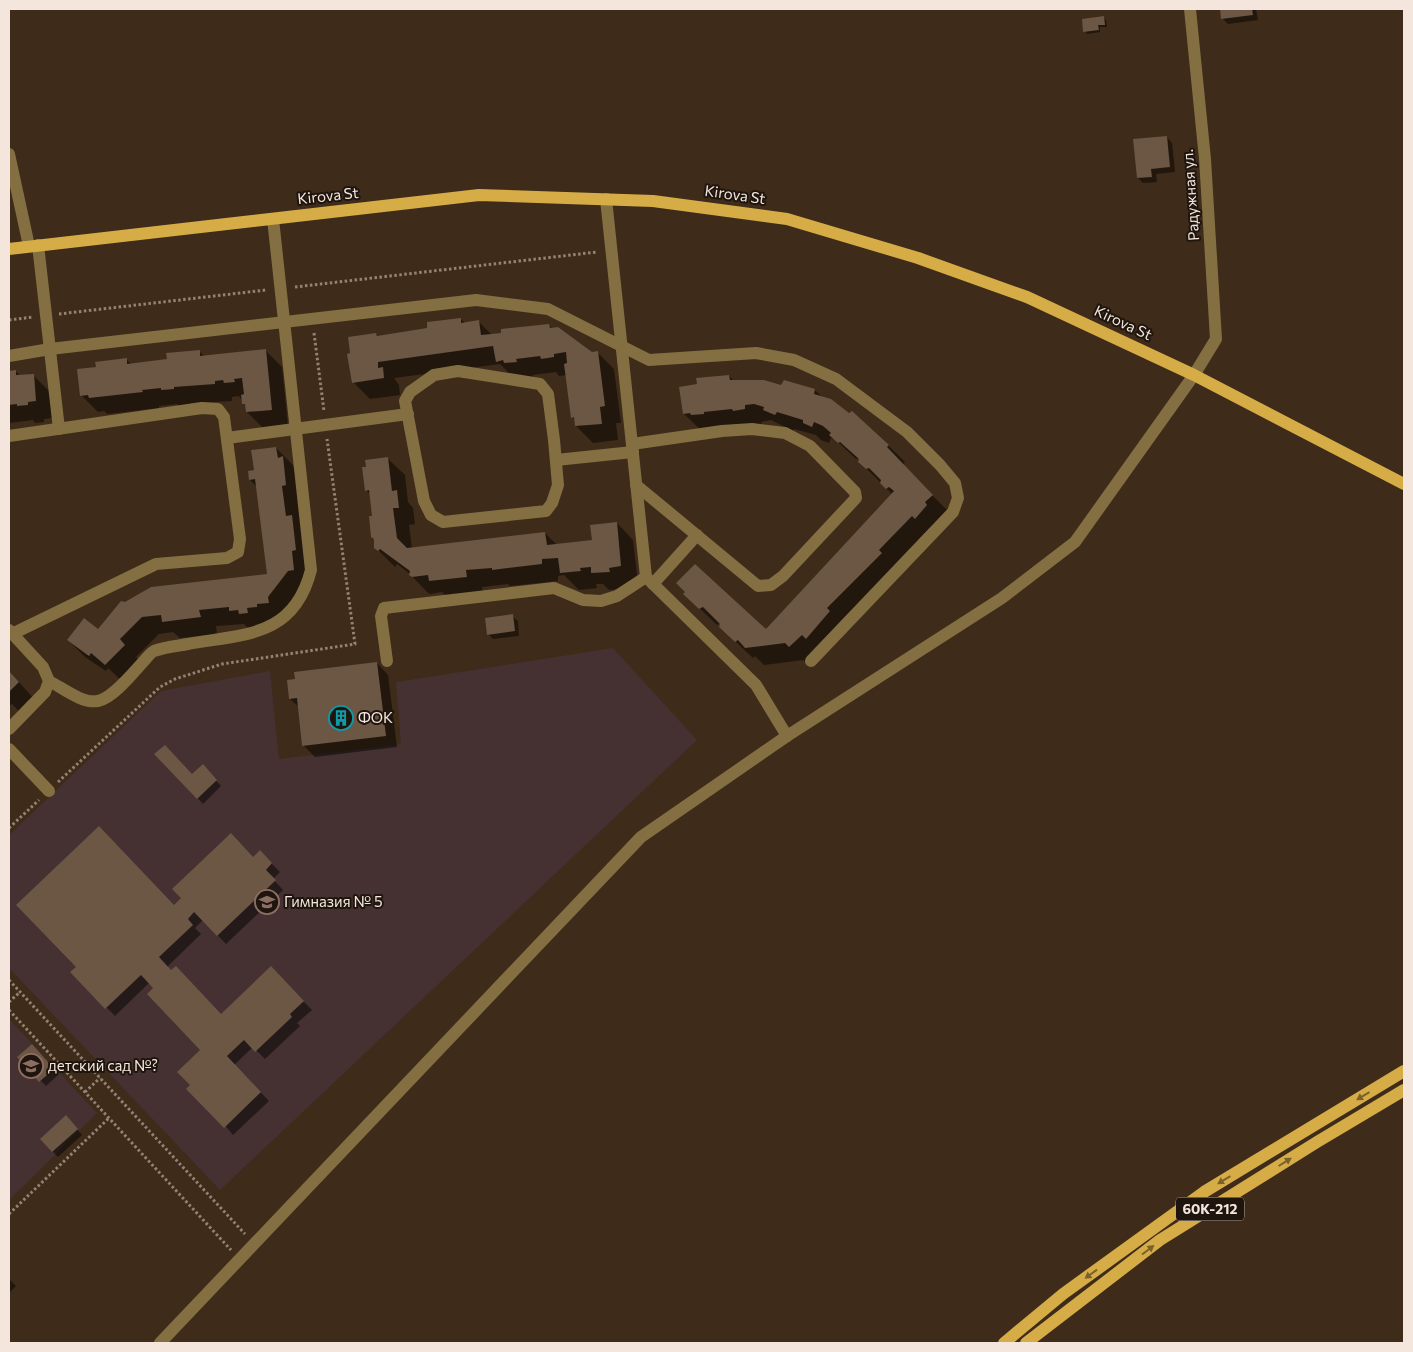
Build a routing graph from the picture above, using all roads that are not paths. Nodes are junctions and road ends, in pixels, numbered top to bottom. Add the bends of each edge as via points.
1 (1190, 9) edge
2 (9, 154) edge
3 (606, 199) junction
4 (273, 218) junction
5 (34, 245) junction
6 (9, 248) edge
7 (284, 321) junction
8 (622, 347) junction
9 (50, 349) junction
10 (9, 356) edge
11 (1194, 375) junction
12 (408, 414) junction
13 (59, 429) junction
14 (296, 429) junction
15 (9, 436) edge
16 (227, 438) junction
17 (632, 448) junction
18 (556, 460) junction
19 (1404, 484) edge
20 (636, 485) junction
21 (697, 535) junction
22 (650, 580) junction
23 (11, 632) edge
24 (388, 661) dead end
25 (811, 661) dead end
26 (49, 681) junction
27 (9, 729) edge
28 (787, 736) junction
29 (9, 750) edge
30 (48, 791) road end
31 (1404, 1070) edge
32 (1404, 1090) edge
33 (160, 1343) edge
34 (1004, 1343) edge
35 (1026, 1343) edge

1 - 11 street, Радужная ул. via 1206,159 1216,339
2 - 5 street
3 - 4 main road, Kirova St via 478,195
3 - 8 street
3 - 11 main road, Kirova St via 652,201 787,218 1028,296
4 - 5 main road, Kirova St
4 - 7 street
5 - 6 main road, Kirova St
5 - 9 street
7 - 8 street via 476,300 548,309
7 - 9 street
7 - 14 street
8 - 17 street
8 - 25 street via 649,360 756,353 794,360 836,378 907,432 955,483 958,498 953,512
9 - 10 street
9 - 13 street
11 - 19 main road, Kirova St
11 - 28 street, Радужная ул. via 1075,542 1002,598
12 - 14 street
12 - 18 street via 405,401 410,392 434,375 458,371 540,384 548,394
12 - 18 street via 424,501 431,515 443,522 546,510 552,504 558,484
13 - 15 street
13 - 16 street via 202,408 218,409 224,417
14 - 16 street
14 - 26 street via 311,570 308,586 299,602 274,626 259,632 153,652 115,690 98,701 86,701
16 - 23 street via 240,539 238,552 227,558 156,564
17 - 18 street
17 - 20 street
17 - 21 street via 752,429 785,433 810,446 855,492 856,498 771,585 758,586
20 - 21 street
20 - 22 street
21 - 22 street
22 - 24 street via 601,600 583,600 554,588 384,608 381,616
22 - 28 street via 756,685
23 - 26 street via 43,667
26 - 27 street via 45,692
28 - 33 street, Радужная ул. via 640,837
29 - 30 street
31 -> 34 main road via 1204,1192 1063,1294
35 -> 32 main road, 60К-212 via 1160,1240

